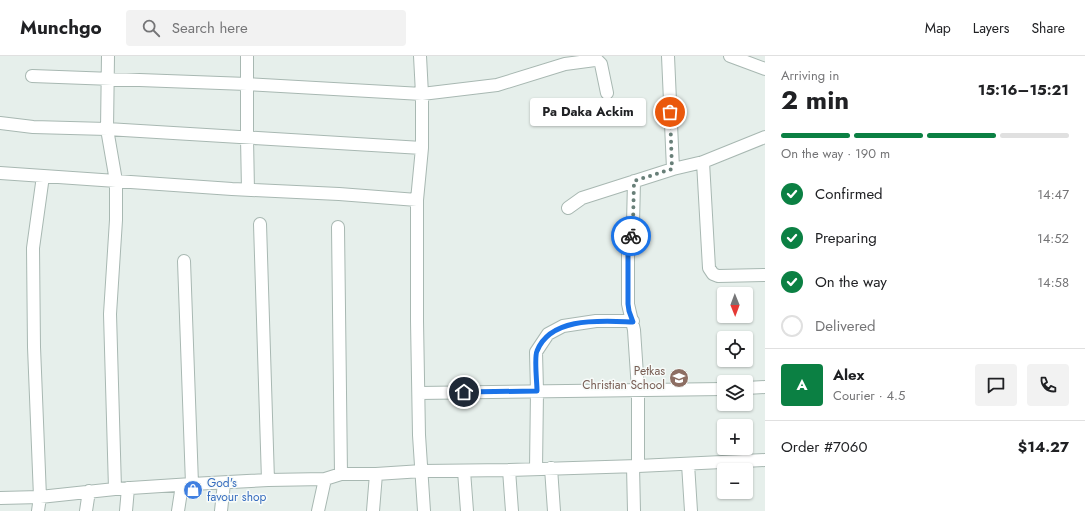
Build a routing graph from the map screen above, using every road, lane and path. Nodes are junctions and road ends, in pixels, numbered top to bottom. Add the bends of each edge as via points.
1 (108, 56) edge
2 (247, 56) edge
3 (420, 56) edge
4 (668, 56) edge
5 (730, 56) edge
6 (765, 69) edge
7 (32, 76) dead end
8 (107, 78) junction
9 (247, 84) junction
10 (607, 93) dead end
11 (422, 94) junction
12 (0, 123) edge
13 (107, 128) junction
14 (765, 137) edge
15 (247, 138) junction
16 (422, 148) junction
17 (703, 162) junction
18 (672, 169) junction
19 (0, 173) edge
20 (43, 176) junction
21 (116, 181) junction
22 (634, 181) junction
23 (248, 190) junction
24 (417, 200) junction
25 (568, 208) dead end
26 (260, 224) dead end
27 (338, 227) dead end
28 (184, 261) dead end
29 (765, 275) edge
30 (633, 322) junction
31 (765, 387) edge
32 (753, 388) edge
33 (717, 389) edge
34 (638, 390) junction
35 (537, 391) junction
36 (419, 393) junction
37 (765, 460) edge
38 (688, 464) junction
39 (636, 466) junction
40 (551, 468) junction
41 (536, 469) junction
42 (422, 470) junction
43 (464, 470) junction
44 (509, 470) junction
45 (342, 474) junction
46 (376, 474) junction
47 (325, 479) junction
48 (268, 480) junction
49 (224, 482) junction
50 (187, 484) junction
51 (128, 488) junction
52 (115, 489) junction
53 (89, 492) junction
54 (40, 497) junction
55 (0, 498) edge
56 (38, 511) edge
57 (86, 511) edge
58 (126, 511) edge
59 (178, 511) edge
60 (221, 511) edge
61 (318, 511) edge
62 (373, 511) edge
63 (424, 511) edge
64 (467, 511) edge
65 (512, 511) edge
66 (554, 511) edge
67 (634, 511) edge
68 (691, 511) edge

1 - 8 street
2 - 9 street
3 - 11 street
4 - 18 street
5 - 6 street
7 - 8 street
8 - 9 street
8 - 13 street
9 - 11 street
9 - 15 street
10 - 11 street via 601,64 595,60 565,64 497,85
11 - 16 street
12 - 13 street via 33,127
13 - 15 street
13 - 21 street
14 - 17 street
15 - 16 street
15 - 23 street
16 - 24 street
17 - 18 street
17 - 29 street via 709,268 718,276
18 - 22 street
19 - 20 street
20 - 21 street
20 - 54 street via 33,248
21 - 23 street
21 - 52 street via 110,314
22 - 25 street via 582,198
22 - 30 street via 633,224 628,254 628,304
23 - 24 street
24 - 36 street
26 - 48 street
27 - 45 street
28 - 50 street
30 - 34 street
30 - 35 street via 596,321 562,326 548,334 536,352
31 - 32 street
33 - 34 street
34 - 35 street
34 - 39 street
35 - 36 street
35 - 41 street
36 - 42 street
37 - 38 street
38 - 39 street
38 - 68 street
39 - 40 street
39 - 67 street
40 - 41 street
40 - 66 street
41 - 44 street
42 - 43 street
42 - 46 street
42 - 63 street
43 - 44 street
43 - 64 street
44 - 65 street
45 - 46 street
45 - 47 street
46 - 62 street
47 - 48 street
47 - 61 street
48 - 49 street
49 - 50 street
49 - 60 street
50 - 51 street
50 - 59 street
51 - 52 street
51 - 58 street
52 - 53 street
53 - 54 street
53 - 57 street
54 - 55 street
54 - 56 street

